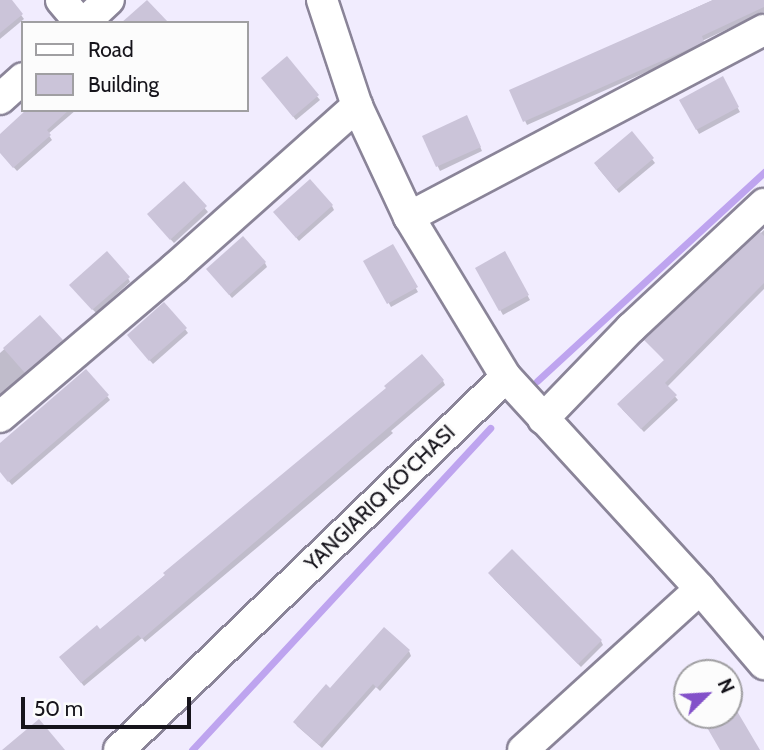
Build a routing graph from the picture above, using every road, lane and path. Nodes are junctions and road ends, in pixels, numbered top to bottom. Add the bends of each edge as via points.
1 (61, 0) edge
2 (109, 0) edge
3 (322, 0) edge
4 (80, 21) edge
5 (84, 21) edge
6 (764, 30) edge
7 (21, 80) edge
8 (0, 99) edge
9 (357, 106) junction
10 (764, 204) edge
11 (409, 217) junction
12 (506, 377) junction
13 (0, 418) edge
14 (543, 419) junction
15 (700, 589) junction
16 (764, 664) edge
17 (119, 750) edge
18 (523, 750) edge

1 - 4 street
2 - 5 street
3 - 9 street
6 - 11 street
7 - 8 street
9 - 11 street
9 - 13 street
10 - 14 street via 631,328
11 - 12 street
12 - 14 street
12 - 17 street, YANGIARIQ KO'CHASI
14 - 15 street
15 - 16 street
15 - 18 street

